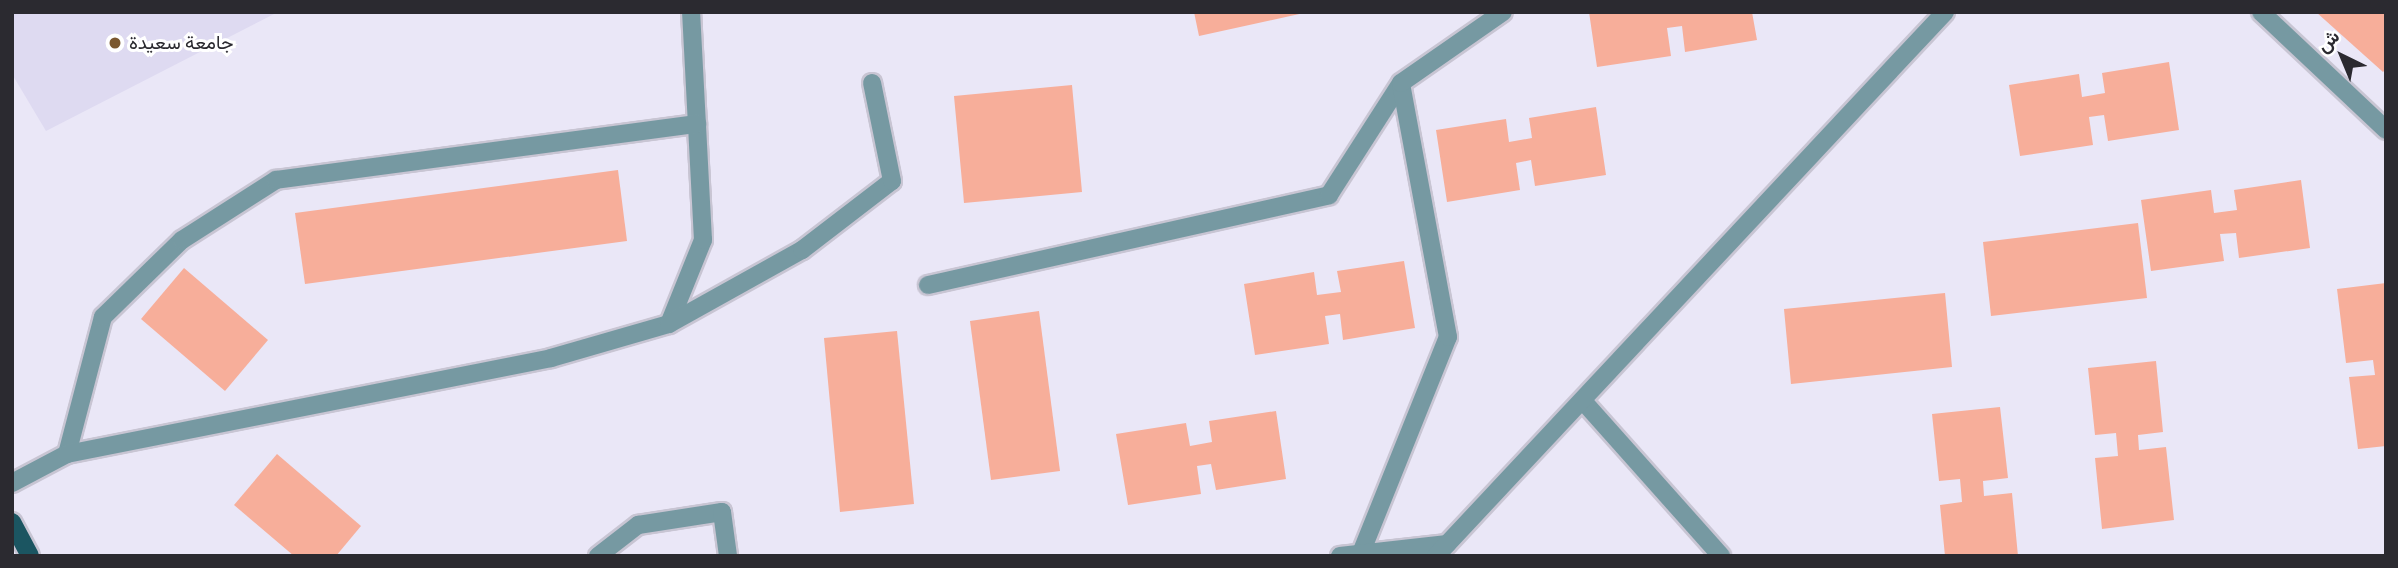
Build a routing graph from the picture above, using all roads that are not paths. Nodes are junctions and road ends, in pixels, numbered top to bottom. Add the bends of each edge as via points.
1 (691, 12) edge
2 (1503, 12) edge
3 (1945, 12) edge
4 (2260, 12) edge
5 (872, 83) dead end
6 (1401, 83) junction
7 (697, 124) junction
8 (2386, 130) edge
9 (928, 285) dead end
10 (669, 324) junction
11 (1583, 401) junction
12 (67, 454) junction
13 (12, 483) edge
14 (12, 522) edge
15 (1441, 550) edge
16 (1362, 553) junction
17 (30, 556) edge
18 (598, 556) edge
19 (728, 556) edge
20 (1340, 556) edge
21 (1721, 556) edge

1 - 7 street
2 - 6 street
3 - 11 street
4 - 8 street
5 - 10 street via 892,181 802,250
6 - 9 street via 1329,195
6 - 16 street via 1448,337
7 - 10 street via 703,240
7 - 12 street via 276,180 182,240 103,317
10 - 12 street via 551,358
11 - 15 street
11 - 21 street
12 - 13 street
14 - 17 main road
15 - 16 street
16 - 20 street
18 - 19 street via 638,525 722,512

